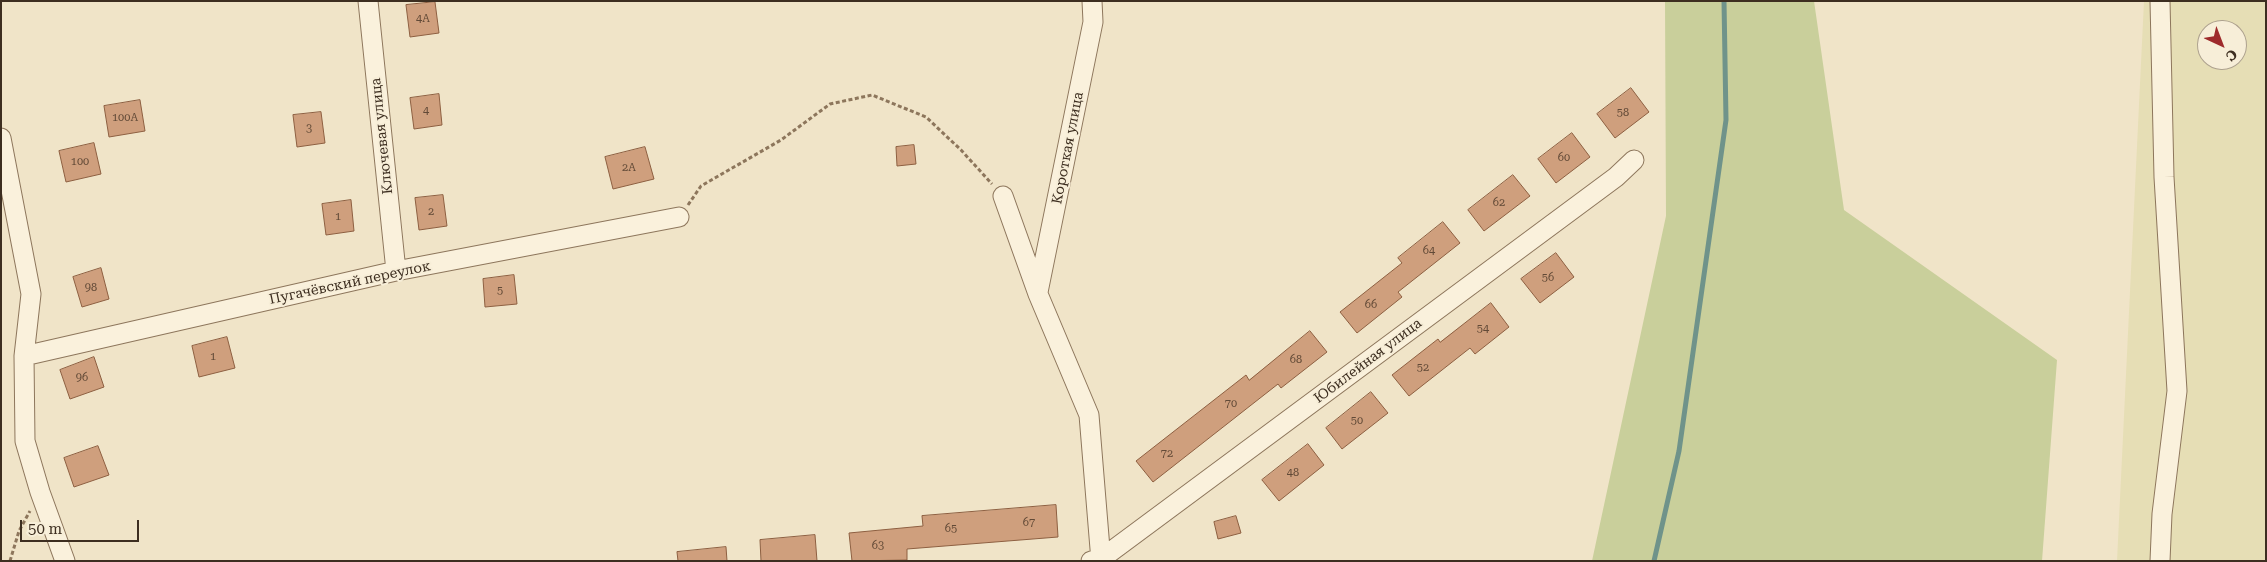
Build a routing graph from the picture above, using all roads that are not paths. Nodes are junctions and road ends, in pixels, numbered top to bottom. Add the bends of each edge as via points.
1 (368, 1) edge
2 (1092, 1) edge
3 (2160, 1) edge
4 (1, 138) edge
5 (1634, 160) dead end
6 (1003, 196) road end
7 (679, 217) road end
8 (396, 271) junction
9 (1038, 294) junction
10 (24, 356) junction
11 (1098, 560) edge
12 (65, 561) edge
13 (2160, 561) edge

1 - 8 street, Ключевая улица
2 - 9 street, Короткая улица via 1093,22
3 - 13 street via 2164,178 2177,391 2162,514
4 - 10 street via 32,294
5 - 11 street, Юбилейная улица via 1616,177
6 - 9 street, Юбилейная улица
7 - 8 street, Пугачёвский переулок
8 - 10 street, Пугачёвский переулок
9 - 11 street, Юбилейная улица via 1089,415
10 - 12 street via 25,441

